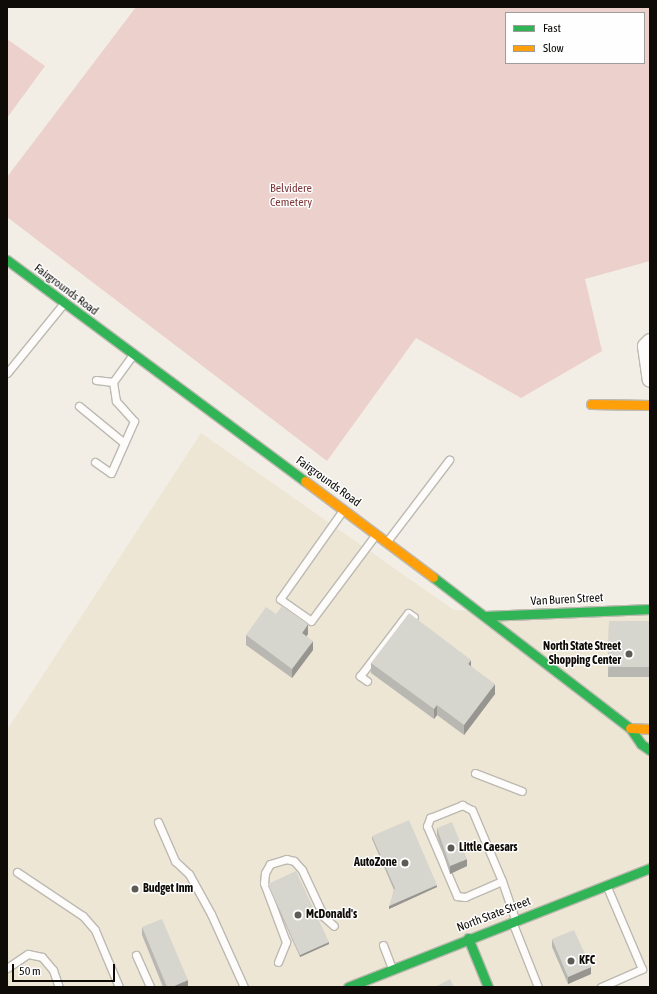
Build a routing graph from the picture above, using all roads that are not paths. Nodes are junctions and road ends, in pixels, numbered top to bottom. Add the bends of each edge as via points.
1 (7, 260) edge
2 (63, 304) junction
3 (650, 341) edge
4 (133, 354) junction
5 (7, 373) edge
6 (96, 380) dead end
7 (650, 380) edge
8 (113, 382) junction
9 (591, 404) dead end
10 (650, 405) edge
11 (79, 406) dead end
12 (124, 443) junction
13 (449, 460) dead end
14 (95, 462) dead end
15 (344, 509) junction
16 (377, 533) junction
17 (388, 541) junction
18 (650, 609) edge
19 (485, 616) junction
20 (414, 617) edge
21 (367, 681) dead end
22 (630, 728) junction
23 (650, 729) edge
24 (650, 750) edge
25 (476, 773) dead end
26 (522, 791) dead end
27 (158, 822) dead end
28 (650, 868) edge
29 (17, 872) dead end
30 (502, 881) junction
31 (606, 884) junction
32 (513, 920) junction
33 (334, 926) dead end
34 (468, 938) junction
35 (383, 945) dead end
36 (136, 955) dead end
37 (278, 962) dead end
38 (7, 968) edge
39 (392, 969) junction
40 (59, 987) edge
41 (119, 987) edge
42 (150, 987) edge
43 (244, 987) edge
44 (348, 987) edge
45 (488, 987) edge
46 (538, 987) edge
47 (601, 987) edge

1 - 2 main road, Fairgrounds Road
2 - 4 main road, Fairgrounds Road
2 - 5 lane
3 - 7 street via 645,346
4 - 8 lane
4 - 15 main road, Fairgrounds Road
6 - 8 lane
8 - 12 lane via 116,401 134,421
9 - 10 main road
11 - 12 lane
12 - 14 lane via 111,473
13 - 17 lane
15 - 16 main road, Fairgrounds Road
15 - 16 lane via 280,599 311,621
16 - 17 main road, Fairgrounds Road
17 - 19 main road, Fairgrounds Road
18 - 19 main road, Van Buren Street
19 - 22 main road, Fairgrounds Road
20 - 21 lane via 408,613 360,676
22 - 23 main road
22 - 24 main road, Fairgrounds Road via 641,744
25 - 26 lane
27 - 43 lane via 175,861 188,874 211,914
28 - 31 main road, North State Street
29 - 41 lane via 83,916 95,930
30 - 30 lane via 468,806 457,806 430,818 427,826 454,893 465,897
30 - 32 lane
31 - 32 main road, North State Street
31 - 47 lane via 642,969
32 - 34 main road, North State Street
32 - 46 lane
33 - 37 lane via 324,917 302,870 294,861 286,859 270,864 265,873 264,883 286,942
34 - 39 main road, North State Street
34 - 45 main road
35 - 39 lane
36 - 42 lane
38 - 40 lane via 28,954 42,957 52,970
39 - 44 main road, North State Street

